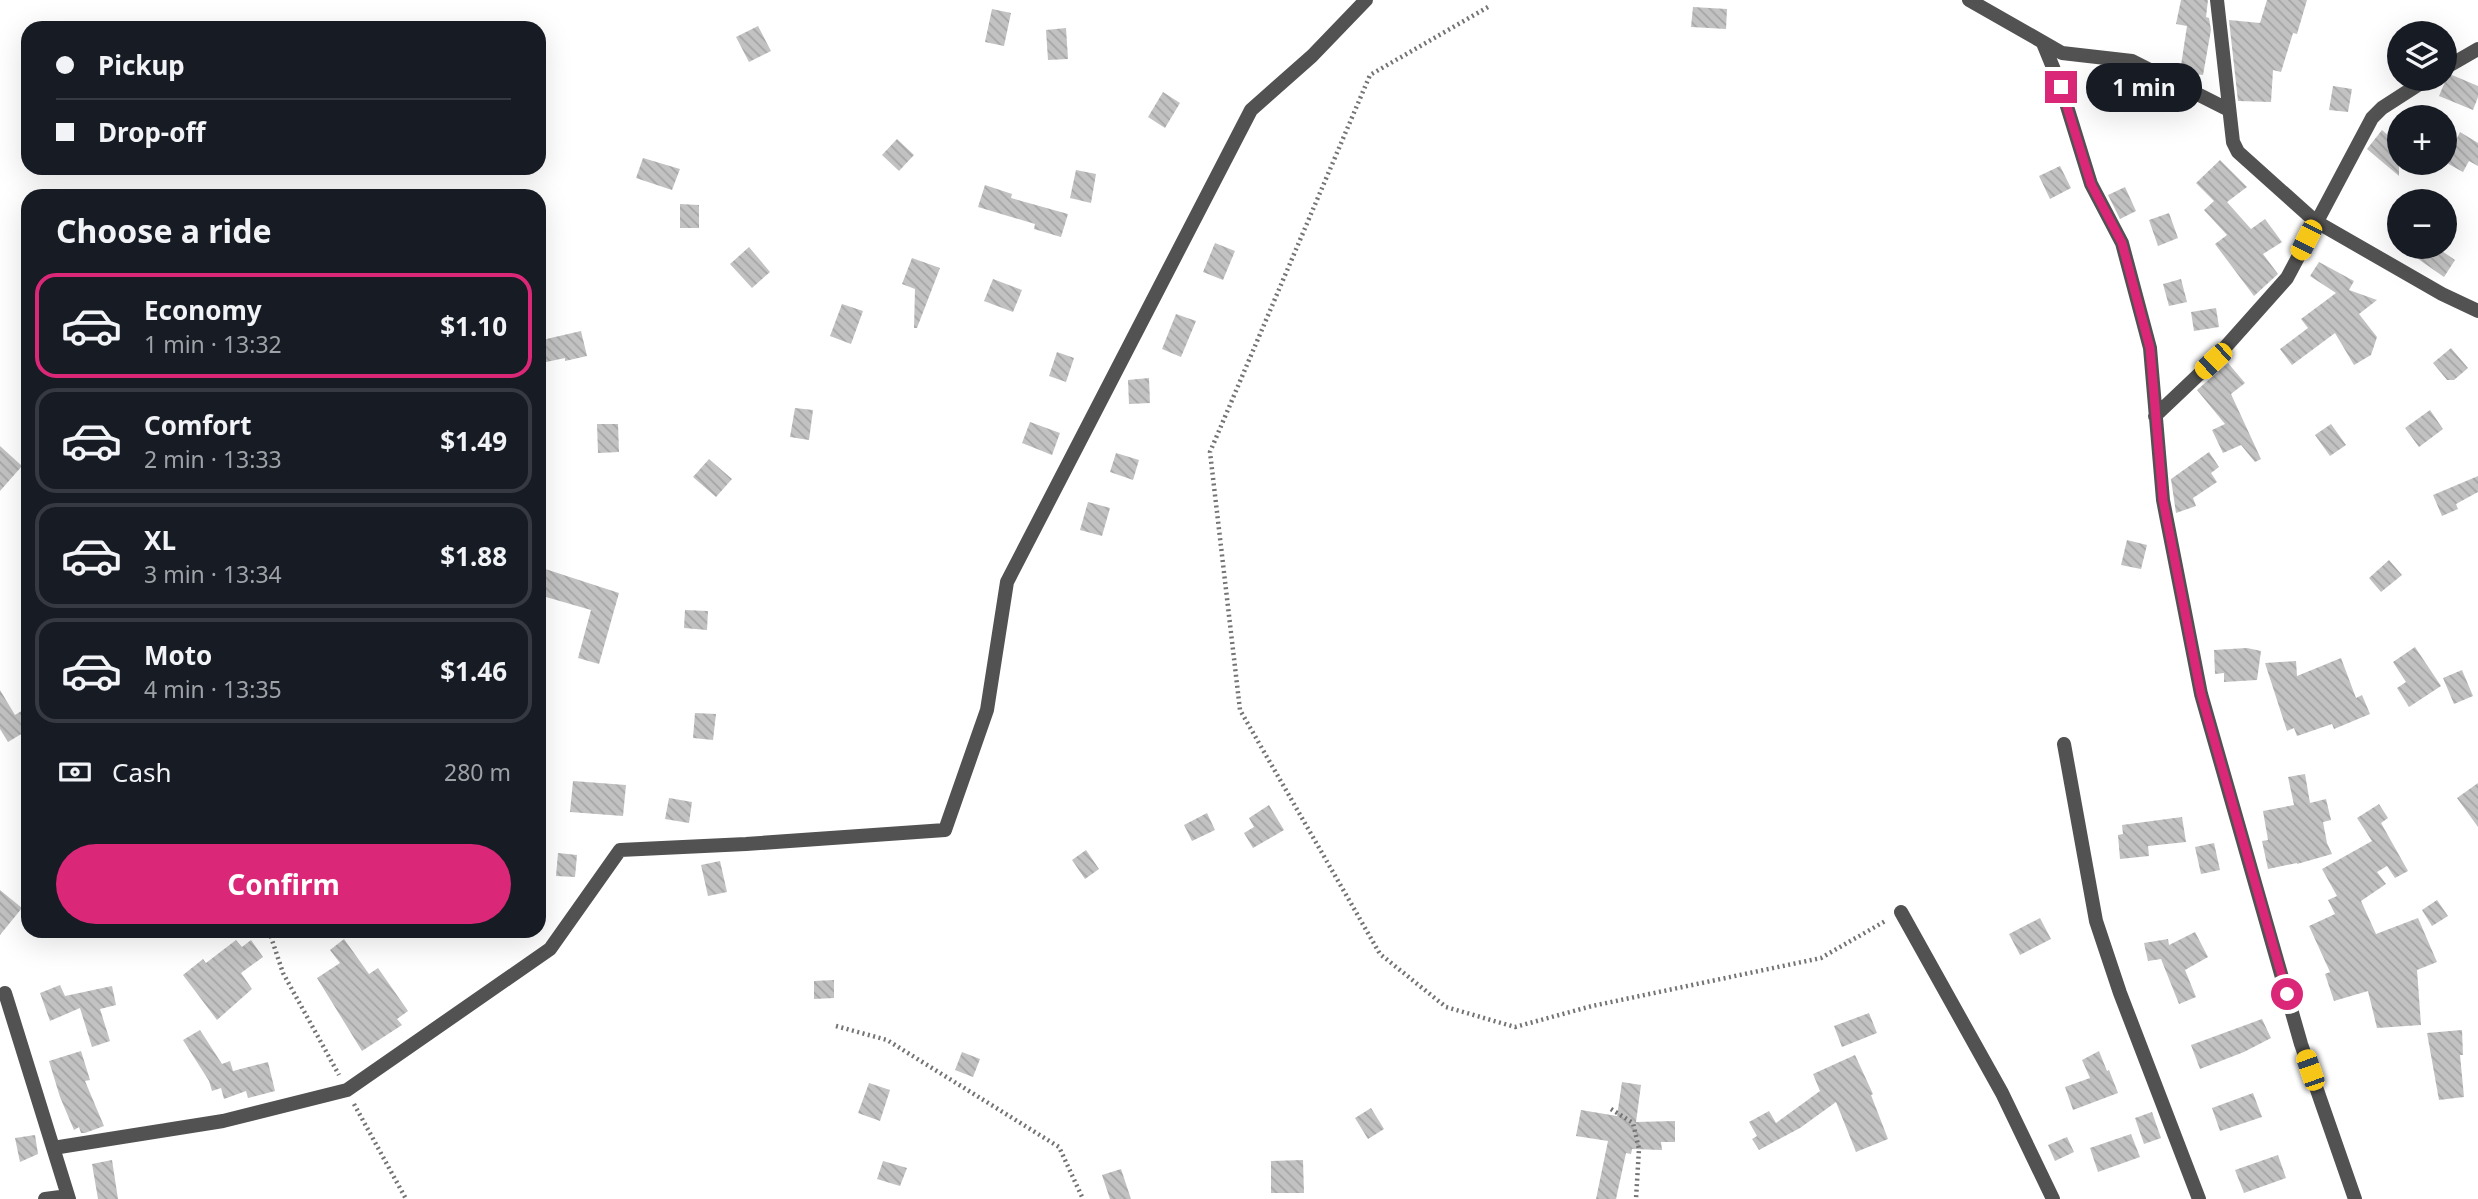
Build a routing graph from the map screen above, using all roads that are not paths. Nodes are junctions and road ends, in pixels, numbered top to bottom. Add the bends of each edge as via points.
1 (1366, 0) edge
2 (1969, 0) edge
3 (2217, 0) edge
4 (2043, 43) junction
5 (2478, 49) edge
6 (2457, 61) edge
7 (2408, 91) edge
8 (2229, 110) junction
9 (2315, 221) junction
10 (2478, 311) edge
11 (2155, 416) junction
12 (2064, 744) dead end
13 (1901, 912) road end
14 (5, 993) dead end
15 (53, 1148) junction
16 (68, 1198) edge
17 (45, 1199) edge
18 (2053, 1199) edge
19 (2199, 1199) edge
20 (2355, 1199) edge

1 - 15 street via 1251,110 1007,582 987,710 944,830 620,850 550,948 346,1090 223,1121
2 - 4 street
3 - 8 street
4 - 8 street via 2062,53 2132,61
4 - 11 street via 2091,184 2122,243 2150,348
5 - 6 street
7 - 9 street via 2372,118
8 - 9 street via 2238,152
9 - 10 street
9 - 11 street via 2287,278 2213,361
11 - 20 street via 2163,500 2201,694 2301,1044
12 - 19 street via 2096,921
13 - 18 street via 2002,1093
14 - 15 street
15 - 16 street
16 - 17 street

